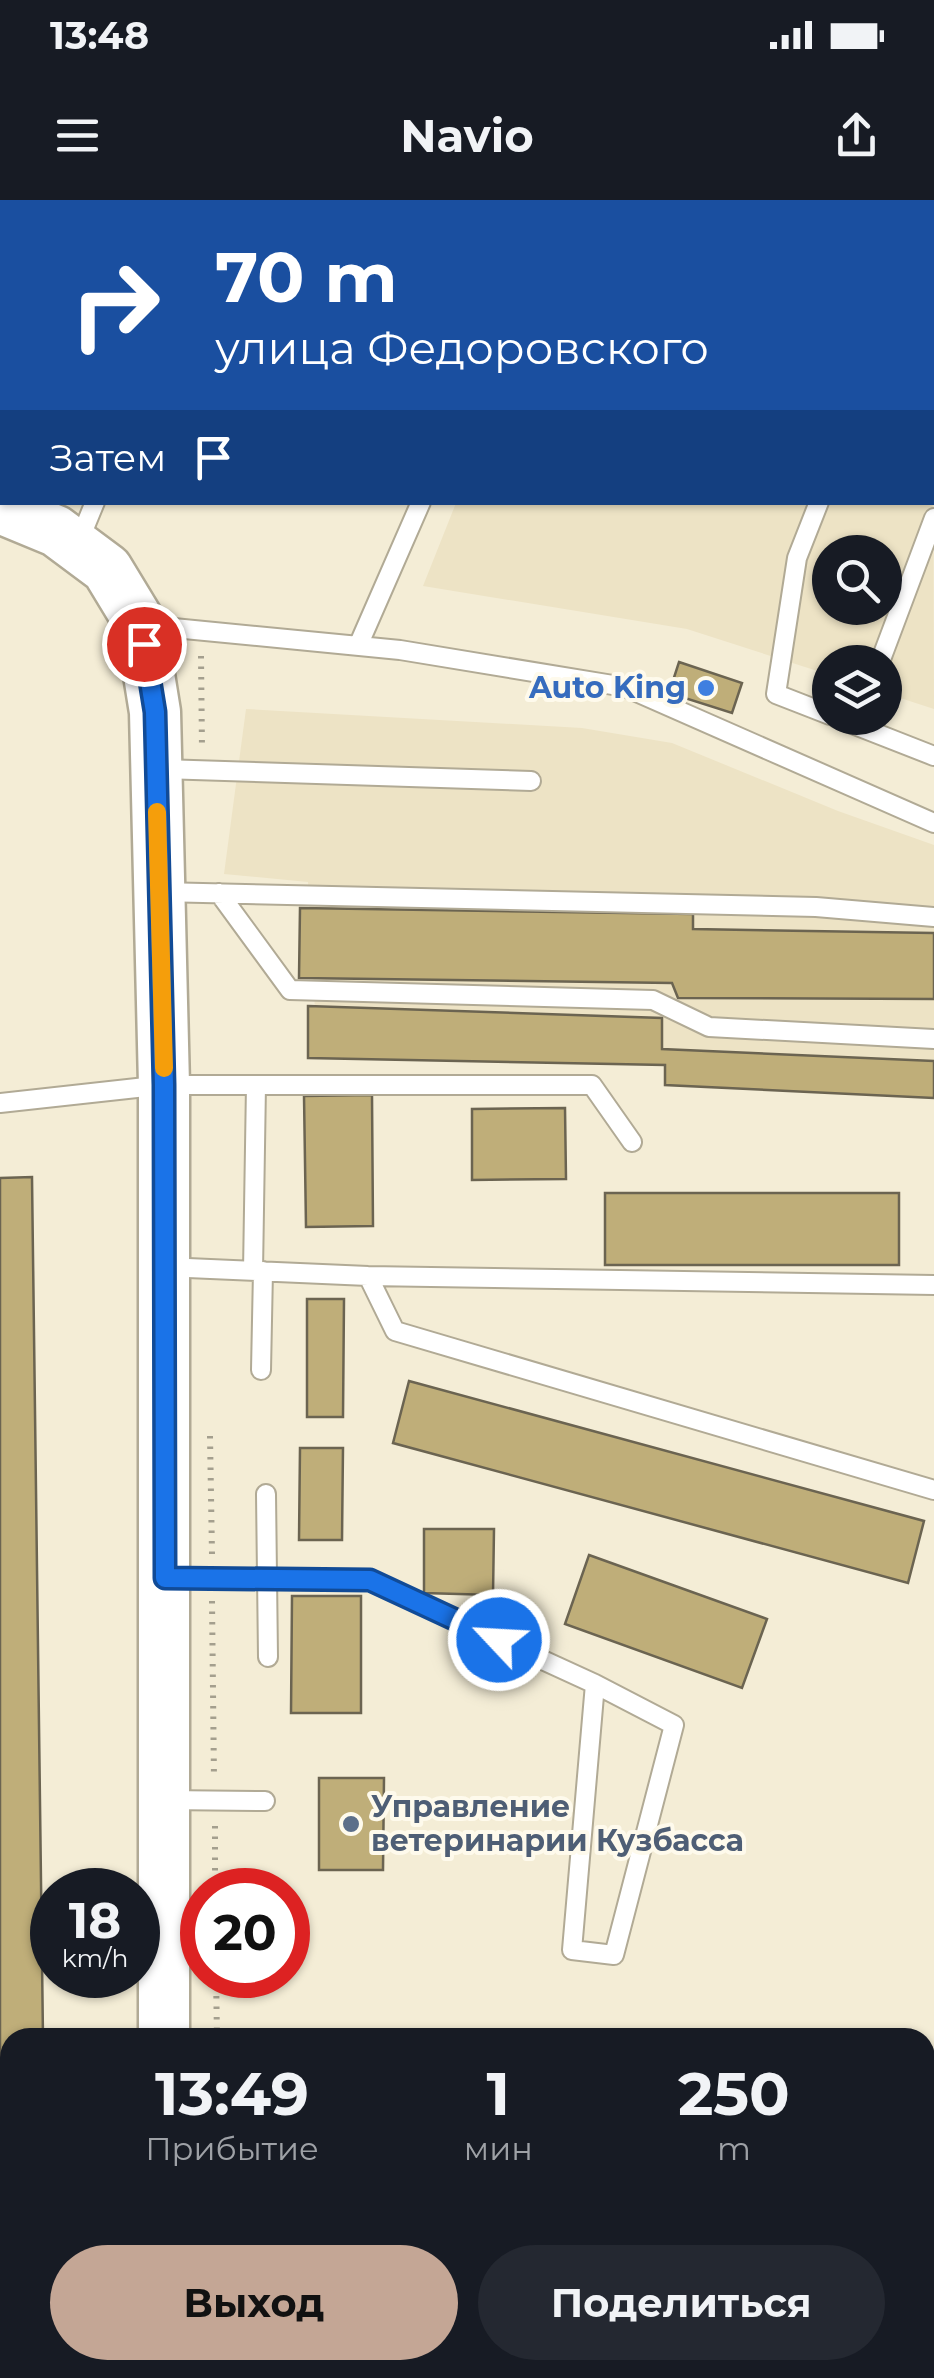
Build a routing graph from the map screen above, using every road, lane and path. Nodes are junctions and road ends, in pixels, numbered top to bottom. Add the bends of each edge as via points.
1 (420, 505) edge
2 (818, 505) edge
3 (0, 508) edge
4 (934, 518) edge
5 (86, 524) edge
6 (141, 625) junction
7 (886, 645) edge
8 (358, 646) junction
9 (812, 708) edge
10 (888, 735) edge
11 (934, 756) edge
12 (156, 769) junction
13 (531, 782) dead end
14 (934, 823) edge
15 (160, 892) junction
16 (219, 893) junction
17 (934, 917) edge
18 (934, 1039) edge
19 (164, 1085) junction
20 (256, 1085) junction
21 (0, 1103) edge
22 (632, 1142) dead end
23 (164, 1266) junction
24 (258, 1271) junction
25 (368, 1276) junction
26 (934, 1285) edge
27 (261, 1370) dead end
28 (934, 1490) edge
29 (266, 1494) dead end
30 (165, 1578) junction
31 (266, 1579) junction
32 (268, 1656) dead end
33 (596, 1684) junction
34 (164, 1800) junction
35 (265, 1801) dead end
36 (216, 1998) edge
37 (164, 2028) edge
38 (217, 2028) edge

1 - 8 lane
2 - 9 lane via 797,558 776,694
3 - 5 street via 56,531
4 - 7 lane
5 - 6 street
6 - 8 lane
6 - 12 street
8 - 14 lane via 625,687
10 - 11 lane
12 - 13 lane
12 - 15 street
15 - 16 lane
15 - 19 street
16 - 17 lane via 816,908
16 - 18 lane via 290,990 654,1000 709,1028
19 - 20 lane
19 - 21 lane
19 - 23 street
20 - 22 lane via 592,1085
20 - 24 lane
23 - 24 lane
23 - 30 street
24 - 25 lane
24 - 27 lane
25 - 26 lane
25 - 28 lane via 395,1332
29 - 31 lane
30 - 31 lane
30 - 34 street
31 - 32 lane
31 - 33 lane via 370,1580
33 - 33 lane via 674,1725 614,1954 572,1950
34 - 35 lane
34 - 37 street
36 - 38 path

